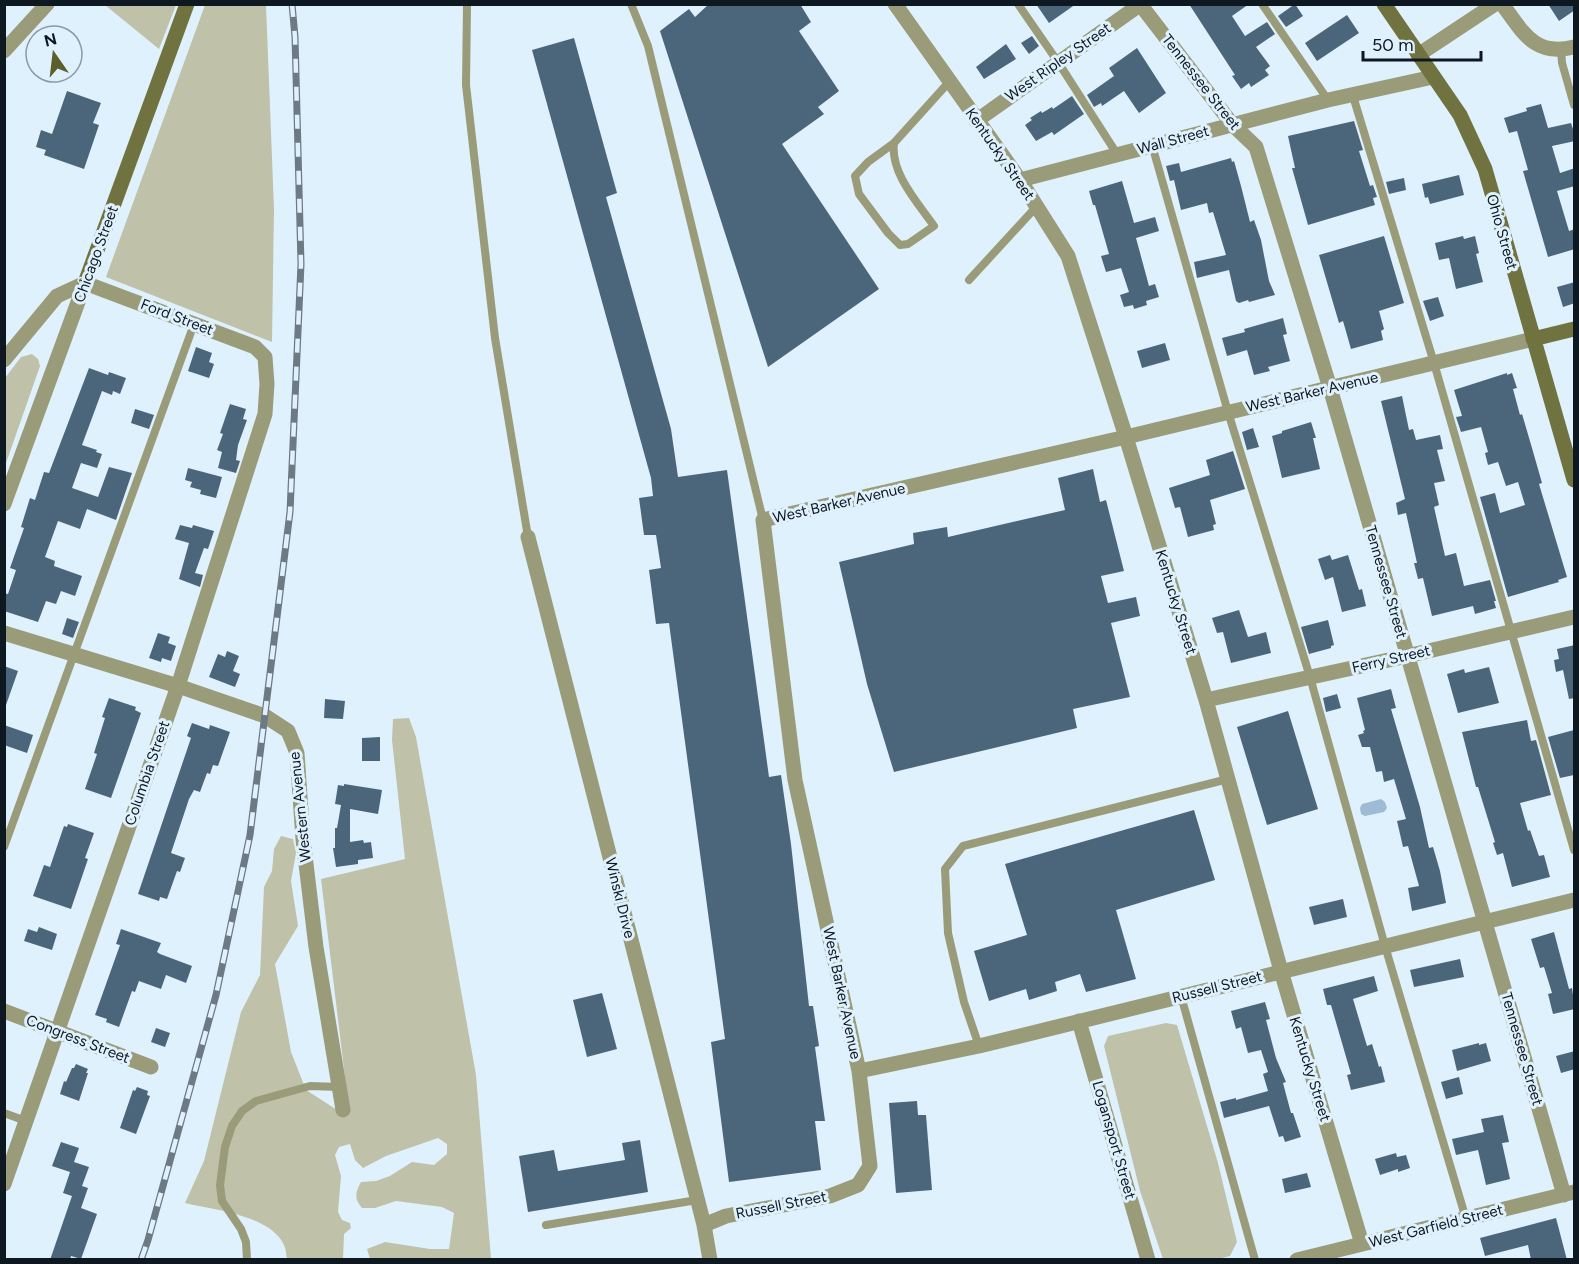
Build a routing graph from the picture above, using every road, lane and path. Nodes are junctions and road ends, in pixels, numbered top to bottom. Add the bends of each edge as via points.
1 (47, 4) edge
2 (187, 4) edge
3 (467, 4) edge
4 (631, 4) edge
5 (895, 4) edge
6 (1018, 4) edge
7 (1262, 4) edge
8 (1383, 4) edge
9 (1496, 4) edge
10 (1502, 4) edge
11 (1140, 5) edge
12 (1568, 48) edge
13 (4, 51) edge
14 (1418, 55) junction
15 (1058, 63) junction
16 (1433, 77) junction
17 (949, 82) junction
18 (1353, 96) junction
19 (1328, 100) junction
20 (1575, 105) edge
21 (976, 121) junction
22 (1232, 124) junction
23 (894, 144) junction
24 (1152, 146) junction
25 (1117, 154) junction
26 (1020, 180) junction
27 (1037, 206) junction
28 (969, 280) dead end
29 (85, 283) junction
30 (194, 324) junction
31 (1575, 329) edge
32 (1533, 339) junction
33 (265, 357) joint
34 (4, 360) edge
35 (1434, 363) junction
36 (1330, 388) junction
37 (1228, 412) junction
38 (1126, 437) junction
39 (1574, 478) edge
40 (4, 504) edge
41 (763, 520) junction
42 (528, 537) joint
43 (1575, 617) edge
44 (1510, 632) junction
45 (4, 633) edge
46 (75, 654) junction
47 (1407, 656) junction
48 (1310, 677) junction
49 (178, 686) junction
50 (1206, 700) junction
51 (1228, 779) junction
52 (4, 847) edge
53 (1575, 850) edge
54 (1575, 900) edge
55 (1486, 921) junction
56 (1385, 946) junction
57 (1281, 971) junction
58 (1181, 996) junction
59 (4, 1011) edge
60 (1079, 1021) junction
61 (57, 1030) junction
62 (979, 1046) junction
63 (151, 1067) dead end
64 (859, 1071) junction
65 (339, 1087) junction
66 (343, 1110) dead end
67 (4, 1113) edge
68 (26, 1121) junction
69 (4, 1184) edge
70 (858, 1185) joint
71 (1569, 1194) edge
72 (697, 1200) junction
73 (1466, 1219) junction
74 (546, 1225) dead end
75 (704, 1225) junction
76 (1362, 1244) junction
77 (247, 1260) edge
78 (710, 1260) edge
79 (1148, 1260) edge
80 (1256, 1260) edge
81 (1297, 1260) edge

1 - 13 street
2 - 29 street, Chicago Street
3 - 42 lane via 467,97 495,338
4 - 41 lane via 648,46
5 - 17 street, Kentucky Street
6 - 15 lane
7 - 19 lane
8 - 14 street, Ohio Street
9 - 14 street
10 - 12 street via 1529,40 1548,49
11 - 15 street, West Ripley Street
11 - 22 street, Tennessee Street
12 - 20 lane via 1562,63
14 - 16 street, Ohio Street
15 - 21 street, West Ripley Street
15 - 25 lane
16 - 18 street, Wall Street
16 - 32 street, Ohio Street via 1460,115 1485,169
17 - 21 street, Kentucky Street
17 - 23 lane
18 - 19 street, Wall Street
18 - 35 lane
19 - 22 street, Wall Street
21 - 26 street, Kentucky Street
22 - 24 street, Wall Street
22 - 36 street, Tennessee Street via 1256,147
23 - 23 lane via 855,176 859,194 900,245 908,244 934,226 905,184 892,156
24 - 25 street, Wall Street
24 - 37 lane
25 - 26 street, Wall Street
26 - 27 street, Kentucky Street
27 - 28 lane
27 - 38 street, Kentucky Street via 1068,256
29 - 30 street, Ford Street
29 - 34 street via 57,296
29 - 40 street, Chicago Street
30 - 33 street, Ford Street via 255,347
30 - 46 lane
31 - 32 street, West Barker Avenue
32 - 35 street, West Barker Avenue
32 - 39 street, Ohio Street
33 - 49 street, Columbia Street via 265,414
35 - 36 street, West Barker Avenue
35 - 44 lane
36 - 37 street, West Barker Avenue
36 - 47 street, Tennessee Street
37 - 38 street, West Barker Avenue
37 - 48 lane
38 - 41 street, West Barker Avenue
38 - 50 street, Kentucky Street
41 - 64 street, West Barker Avenue via 795,780
42 - 72 street, Winski Drive
43 - 44 street, Ferry Street
44 - 47 street, Ferry Street
44 - 53 lane
45 - 46 street, Western Avenue
46 - 49 street, Western Avenue
46 - 52 lane
47 - 48 street, Ferry Street
47 - 55 street, Tennessee Street
48 - 50 street, Ferry Street
48 - 56 lane
49 - 61 street, Columbia Street
49 - 65 street, Western Avenue via 265,716 288,730 297,753 316,947
50 - 51 street, Kentucky Street
51 - 57 street, Kentucky Street
51 - 62 lane via 963,846 945,869 948,933
54 - 55 street, Russell Street
55 - 56 street, Russell Street
55 - 71 street, Tennessee Street
56 - 57 street, Russell Street
56 - 73 lane
57 - 58 street, Russell Street
57 - 76 street, Kentucky Street
58 - 60 street, Russell Street
58 - 80 lane
59 - 61 street, Congress Street
60 - 62 street, Russell Street
60 - 79 street, Logansport Street
61 - 63 street, Congress Street
61 - 68 street, Columbia Street
62 - 64 street, Russell Street
64 - 70 street, West Barker Avenue via 870,1166
65 - 66 street, Western Avenue
65 - 77 lane via 310,1086 256,1101 242,1111 232,1126 220,1185 222,1201 244,1236
67 - 68 lane
68 - 69 street, Columbia Street
70 - 75 street, Russell Street via 831,1196 726,1216
71 - 73 street, West Garfield Street
72 - 74 lane
72 - 75 street, Winski Drive
73 - 76 street, West Garfield Street
75 - 78 street, Winski Drive
76 - 81 street, West Garfield Street

